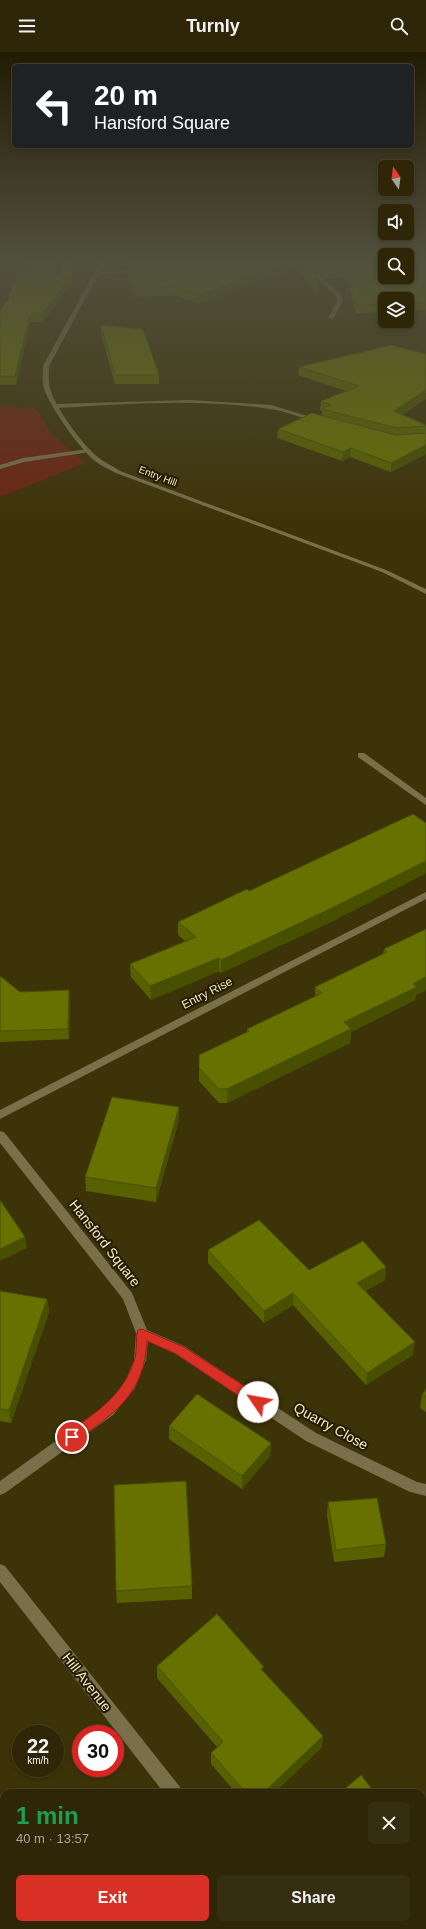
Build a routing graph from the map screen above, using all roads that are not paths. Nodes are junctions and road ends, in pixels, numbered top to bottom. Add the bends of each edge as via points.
1 (55, 350) edge
2 (55, 406) junction
3 (323, 422) edge
4 (88, 451) junction
5 (0, 467) edge
6 (426, 592) edge
7 (361, 755) dead end
8 (426, 802) edge
9 (426, 895) edge
10 (0, 1115) edge
11 (0, 1135) edge
12 (142, 1333) junction
13 (0, 1489) edge
14 (426, 1490) edge
15 (0, 1571) edge
16 (171, 1789) edge

1 - 2 street, Entry Hill via 46,366 45,379
2 - 3 street via 131,403 243,404 272,408
2 - 4 street, Entry Hill
4 - 5 street via 23,460
4 - 6 street, Entry Hill via 118,472 384,571
7 - 8 street
9 - 10 street, Entry Rise
11 - 12 street, Hansford Square via 128,1297
12 - 13 street, Hansford Square via 140,1360 129,1388 108,1411
12 - 14 street, Quarry Close via 180,1350 311,1437 415,1488
15 - 16 street, Hill Avenue

